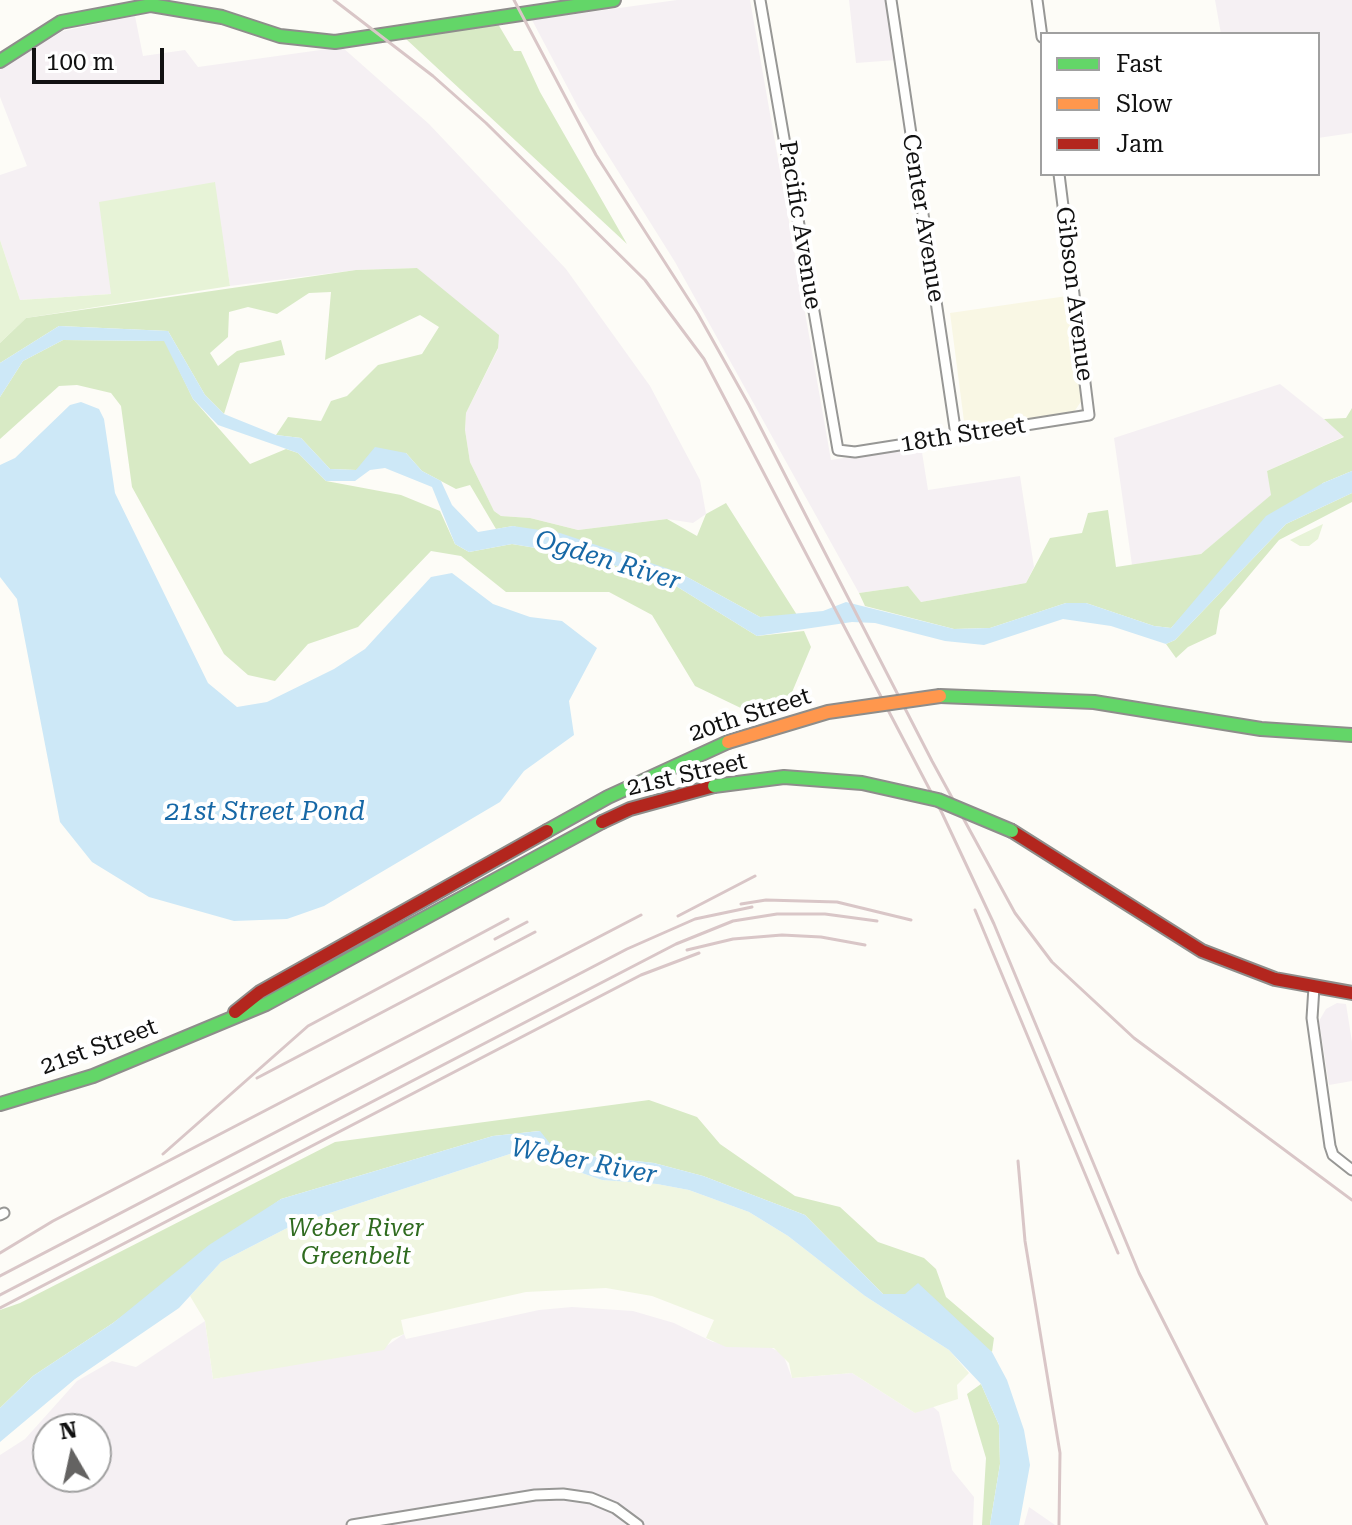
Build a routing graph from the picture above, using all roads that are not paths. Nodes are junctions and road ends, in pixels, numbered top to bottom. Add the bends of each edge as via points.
1 (614, 0) edge
2 (760, 0) edge
3 (891, 0) edge
4 (1037, 0) edge
5 (1041, 32) edge
6 (0, 61) edge
7 (1059, 176) edge
8 (1089, 415) joint
9 (956, 435) junction
10 (838, 450) joint
11 (1352, 735) edge
12 (1314, 987) junction
13 (1352, 993) edge
14 (226, 1018) junction
15 (0, 1104) edge
16 (1352, 1170) edge
17 (352, 1525) edge
18 (638, 1525) edge

1 - 6 main road via 335,42 280,36 222,17 151,5 61,22
2 - 10 street, Pacific Avenue
3 - 9 street, Center Avenue
4 - 5 street
7 - 8 street, Gibson Avenue
8 - 9 street, 18th Street
9 - 10 street, 18th Street via 855,452
11 - 14 main road, 20th Street, bridge via 1261,729 1035,697 940,696 828,712 728,742 608,797 260,992
12 - 13 main road, 21st Street
12 - 14 main road, 21st Street, bridge via 1250,971 1202,951 1012,831 938,800 862,783 784,777 714,786 630,809 266,1004
12 - 16 street via 1312,1018 1330,1146
14 - 15 main road, 21st Street via 93,1076
17 - 18 street via 563,1494 591,1498

